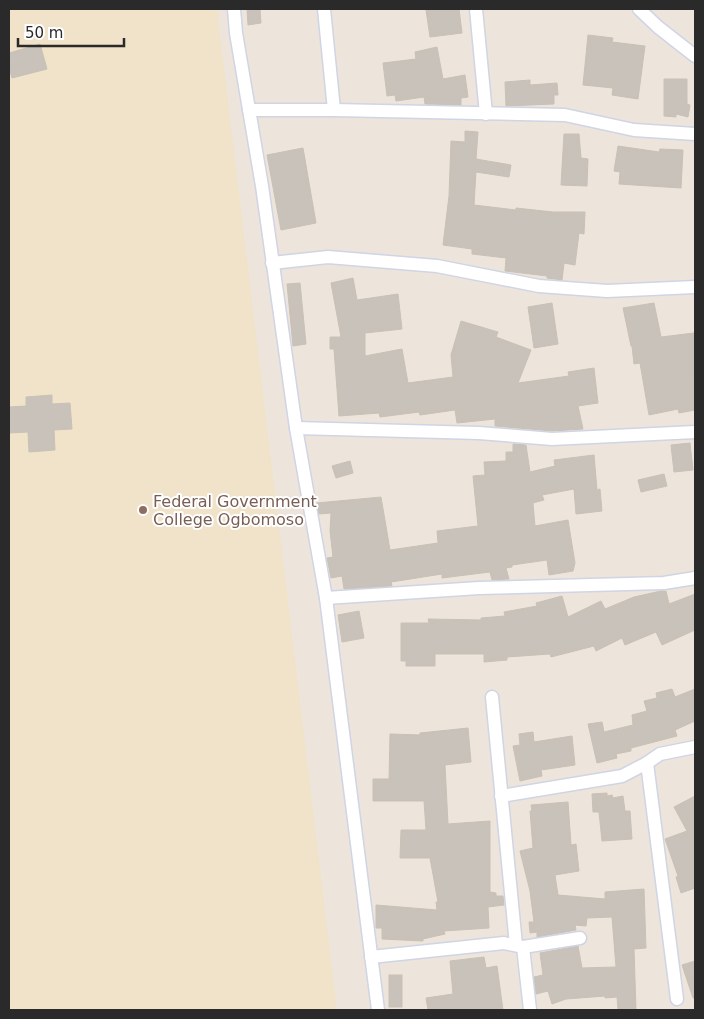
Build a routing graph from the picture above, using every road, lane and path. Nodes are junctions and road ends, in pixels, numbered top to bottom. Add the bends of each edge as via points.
1 (234, 9) edge
2 (324, 9) edge
3 (476, 9) edge
4 (640, 9) edge
5 (695, 56) edge
6 (249, 110) junction
7 (334, 110) junction
8 (486, 114) junction
9 (695, 134) edge
10 (272, 264) junction
11 (695, 287) edge
12 (296, 428) junction
13 (695, 432) edge
14 (695, 578) edge
15 (326, 598) junction
16 (492, 698) dead end
17 (695, 747) edge
18 (647, 763) junction
19 (501, 796) junction
20 (580, 938) dead end
21 (520, 946) junction
22 (371, 957) junction
23 (678, 999) dead end
24 (378, 1010) edge
25 (530, 1010) edge

1 - 6 street
2 - 7 street
3 - 8 street
4 - 5 street
6 - 7 street
6 - 10 street
7 - 8 street
8 - 9 street via 564,115 634,130
10 - 11 street via 328,257 437,266 539,286 607,291
10 - 12 street
12 - 13 street via 479,433 552,439
12 - 15 street
14 - 15 street via 664,583 479,588
15 - 22 street
16 - 19 street
17 - 18 street via 660,754
18 - 19 street via 622,776
18 - 23 street
19 - 21 street
20 - 21 street
21 - 22 street via 504,943
21 - 25 street
22 - 24 street

